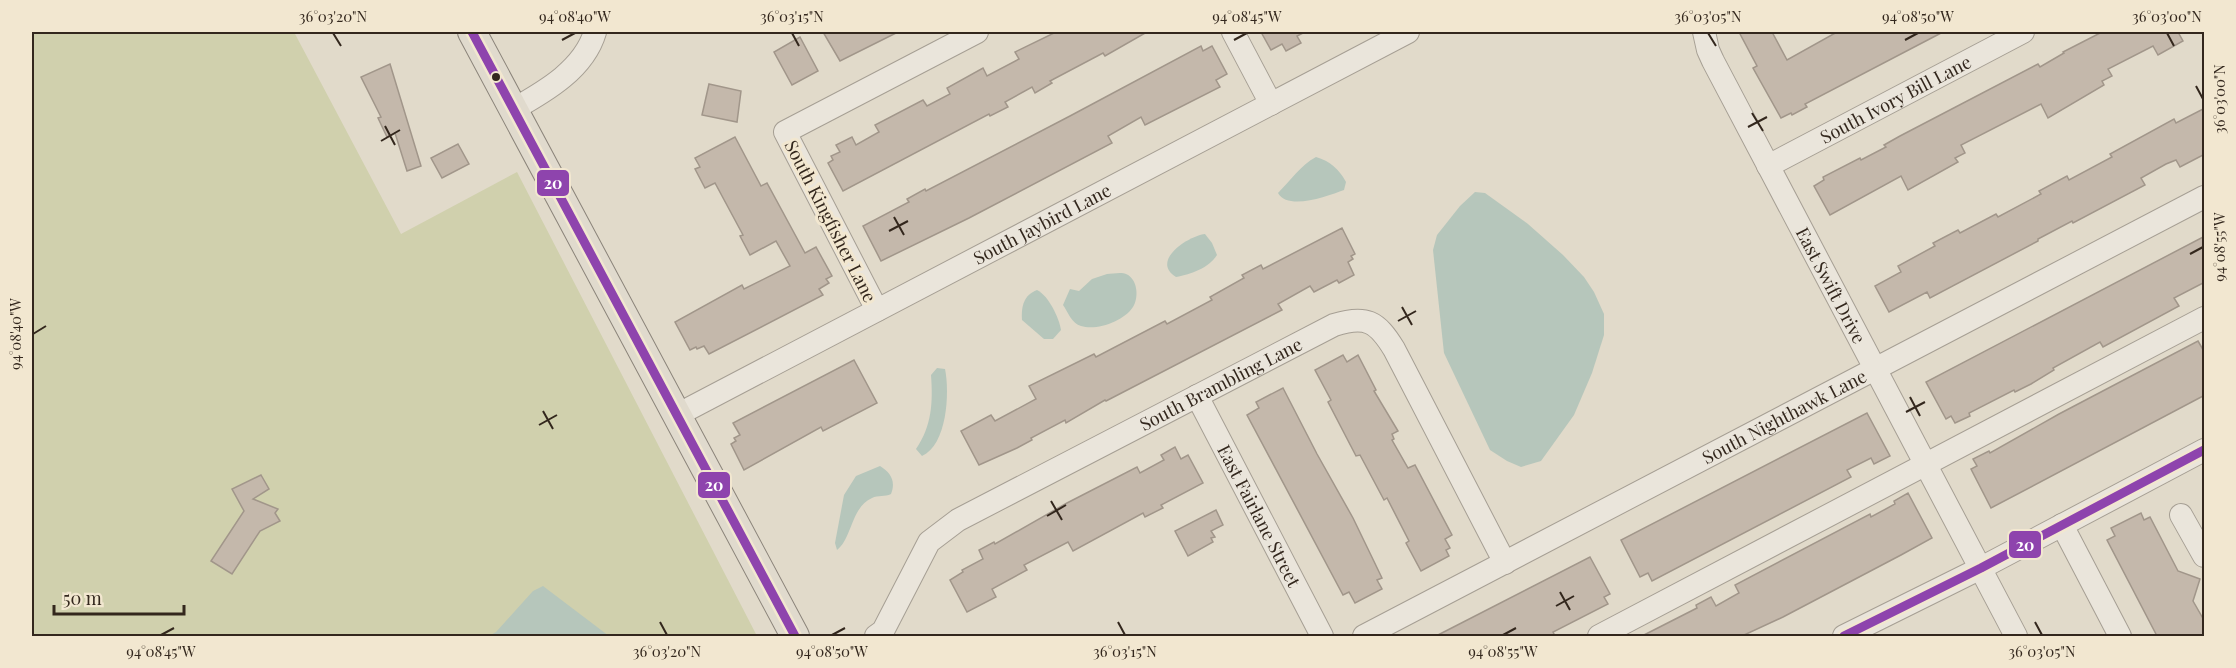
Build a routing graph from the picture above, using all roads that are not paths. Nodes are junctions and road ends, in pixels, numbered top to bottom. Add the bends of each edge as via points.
1 (472, 32) edge
2 (595, 32) edge
3 (977, 32) edge
4 (1233, 32) edge
5 (1408, 32) edge
6 (1704, 32) edge
7 (2023, 32) edge
8 (1271, 104) junction
9 (514, 109) junction
10 (1768, 165) junction
11 (2205, 197) edge
12 (877, 310) junction
13 (2205, 318) edge
14 (1875, 369) junction
15 (1197, 396) junction
16 (677, 415) junction
17 (2205, 450) edge
18 (1926, 465) junction
19 (2181, 515) dead end
20 (2062, 525) junction
21 (2202, 546) edge
22 (1505, 563) junction
23 (1981, 568) junction
24 (795, 636) edge
25 (876, 636) edge
26 (1322, 636) edge
27 (1364, 636) edge
28 (1599, 636) edge
29 (1844, 636) edge
30 (2016, 636) edge
31 (2120, 636) edge

1 - 9 main road
2 - 9 street via 578,64 544,92
3 - 12 street, South Kingfisher Lane via 785,132
4 - 8 street
5 - 8 street, South Jaybird Lane
6 - 10 street, East Swift Drive via 1713,61
7 - 10 street, South Ivory Bill Lane
8 - 12 street, South Jaybird Lane
9 - 16 main road
10 - 14 street, East Swift Drive
11 - 14 street, South Nighthawk Lane
12 - 16 street, South Jaybird Lane
13 - 18 street
14 - 18 street, East Swift Drive
14 - 22 street, South Nighthawk Lane
15 - 22 street, South Brambling Lane via 1334,325 1352,319 1368,321 1383,330 1394,349
15 - 25 street, South Brambling Lane via 958,520 929,542 883,631
15 - 26 street, East Fairlane Street
16 - 24 main road
17 - 20 street
18 - 23 street, East Swift Drive
18 - 28 street
19 - 21 street
20 - 23 street
20 - 31 street
22 - 27 street, South Nighthawk Lane
23 - 29 street
23 - 30 street, East Swift Drive

